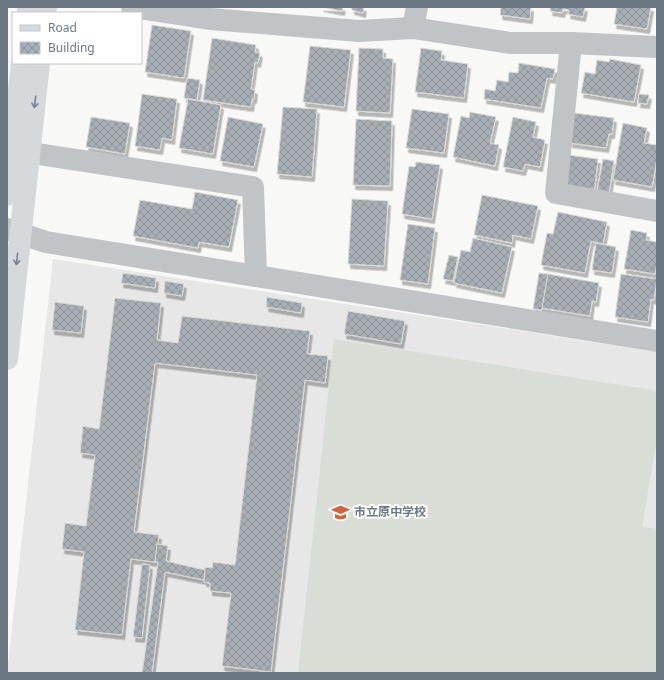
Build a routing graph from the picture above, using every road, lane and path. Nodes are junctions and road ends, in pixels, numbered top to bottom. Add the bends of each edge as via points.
1 (132, 7) edge
2 (210, 13) edge
3 (415, 17) edge
4 (571, 43) junction
5 (657, 47) edge
6 (22, 64) edge
7 (40, 64) edge
8 (21, 151) junction
9 (7, 195) edge
10 (657, 211) edge
11 (14, 231) edge
12 (256, 276) junction
13 (657, 342) edge
14 (7, 359) edge

1 - 2 street
2 - 3 street via 359,31
3 - 4 street via 510,42
4 - 5 street
4 - 10 street via 556,193
6 - 8 street
7 -> 8 street
8 - 9 street
8 - 11 street
8 - 12 street via 253,187
11 - 12 street via 46,242
11 -> 14 street
12 - 13 street

